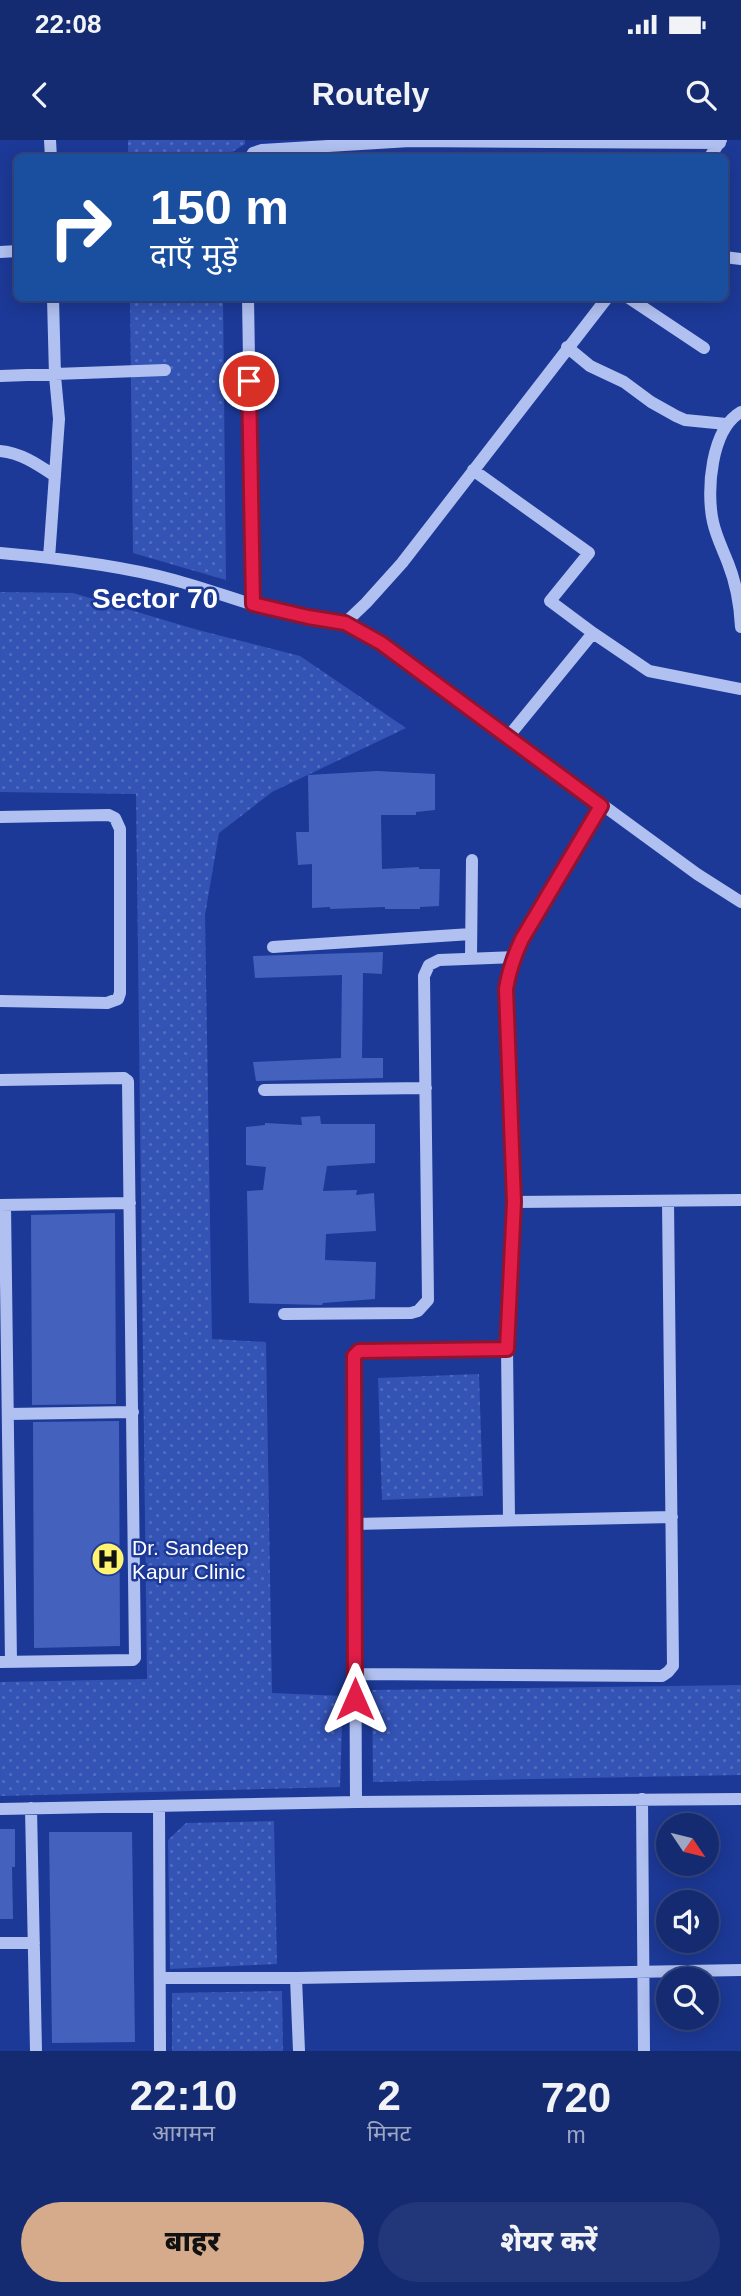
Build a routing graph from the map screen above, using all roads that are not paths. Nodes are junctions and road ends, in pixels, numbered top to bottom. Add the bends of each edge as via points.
1 (410, 141) edge
2 (720, 141) edge
3 (554, 142) edge
4 (308, 143) edge
5 (252, 154) edge
6 (53, 301) edge
7 (248, 301) edge
8 (605, 301) edge
9 (634, 301) edge
10 (567, 347) junction
11 (704, 348) dead end
12 (165, 370) dead end
13 (0, 376) edge
14 (55, 376) junction
15 (741, 412) edge
16 (726, 424) junction
17 (0, 451) edge
18 (473, 470) junction
19 (55, 476) junction
20 (0, 553) edge
21 (50, 558) junction
22 (253, 604) junction
23 (741, 618) edge
24 (345, 623) junction
25 (741, 627) edge
26 (593, 633) junction
27 (741, 689) edge
28 (508, 737) junction
29 (601, 806) junction
30 (0, 817) edge
31 (472, 860) dead end
32 (741, 901) edge
33 (471, 934) junction
34 (273, 947) dead end
35 (514, 957) junction
36 (471, 958) junction
37 (0, 1002) edge
38 (0, 1080) edge
39 (426, 1088) junction
40 (264, 1090) dead end
41 (741, 1200) edge
42 (668, 1201) junction
43 (514, 1202) junction
44 (130, 1203) junction
45 (3, 1205) edge
46 (284, 1314) dead end
47 (507, 1349) junction
48 (4, 1359) edge
49 (133, 1412) junction
50 (8, 1414) junction
51 (4, 1462) edge
52 (672, 1517) junction
53 (509, 1520) junction
54 (354, 1524) junction
55 (5, 1536) edge
56 (5, 1662) edge
57 (355, 1674) junction
58 (642, 1799) junction
59 (741, 1799) edge
60 (356, 1802) junction
61 (159, 1806) junction
62 (31, 1808) junction
63 (0, 1809) edge
64 (0, 1943) edge
65 (34, 1943) junction
66 (643, 1970) junction
67 (741, 1970) edge
68 (160, 1978) junction
69 (296, 1978) junction
70 (36, 2051) edge
71 (160, 2051) edge
72 (299, 2051) edge
73 (644, 2051) edge

1 - 3 street
1 - 4 street
2 - 3 street
4 - 5 street
6 - 14 street
7 - 22 street
8 - 10 street
9 - 11 street
10 - 16 street via 590,366 676,416
10 - 18 street
12 - 14 street
13 - 14 street
14 - 19 street via 59,419
15 - 16 street
16 - 23 street via 715,453 711,509
17 - 19 street via 23,457
18 - 24 street via 402,563
18 - 26 street via 589,553 550,601
19 - 21 street
20 - 21 street
21 - 22 street via 173,580
22 - 24 street
23 - 25 street
24 - 28 street via 381,643
26 - 27 street via 649,671
26 - 28 street
28 - 29 street
29 - 32 street
29 - 35 street
30 - 37 street via 115,818 120,829 120,993 118,999 107,1003
31 - 33 street
33 - 34 street
33 - 36 street
35 - 36 street
35 - 43 street via 506,989
36 - 39 street via 433,961 424,976
38 - 44 street via 127,1079
39 - 40 street
39 - 46 street via 428,1300 411,1313
41 - 42 street
42 - 43 street
42 - 52 street
43 - 47 street
44 - 45 street
44 - 49 street
45 - 48 street
47 - 53 street
47 - 54 street via 355,1354
48 - 50 street
49 - 50 street
49 - 56 street via 135,1659
50 - 51 street
51 - 55 street
52 - 53 street
52 - 57 street via 673,1666 662,1676
53 - 54 street
54 - 57 street
55 - 56 street
57 - 60 street
58 - 59 street
58 - 60 street
58 - 66 street
60 - 61 street
61 - 62 street
61 - 68 street
62 - 63 street
62 - 65 street
64 - 65 street
65 - 70 street
66 - 67 street
66 - 69 street
66 - 73 street
68 - 69 street
68 - 71 street
69 - 72 street

